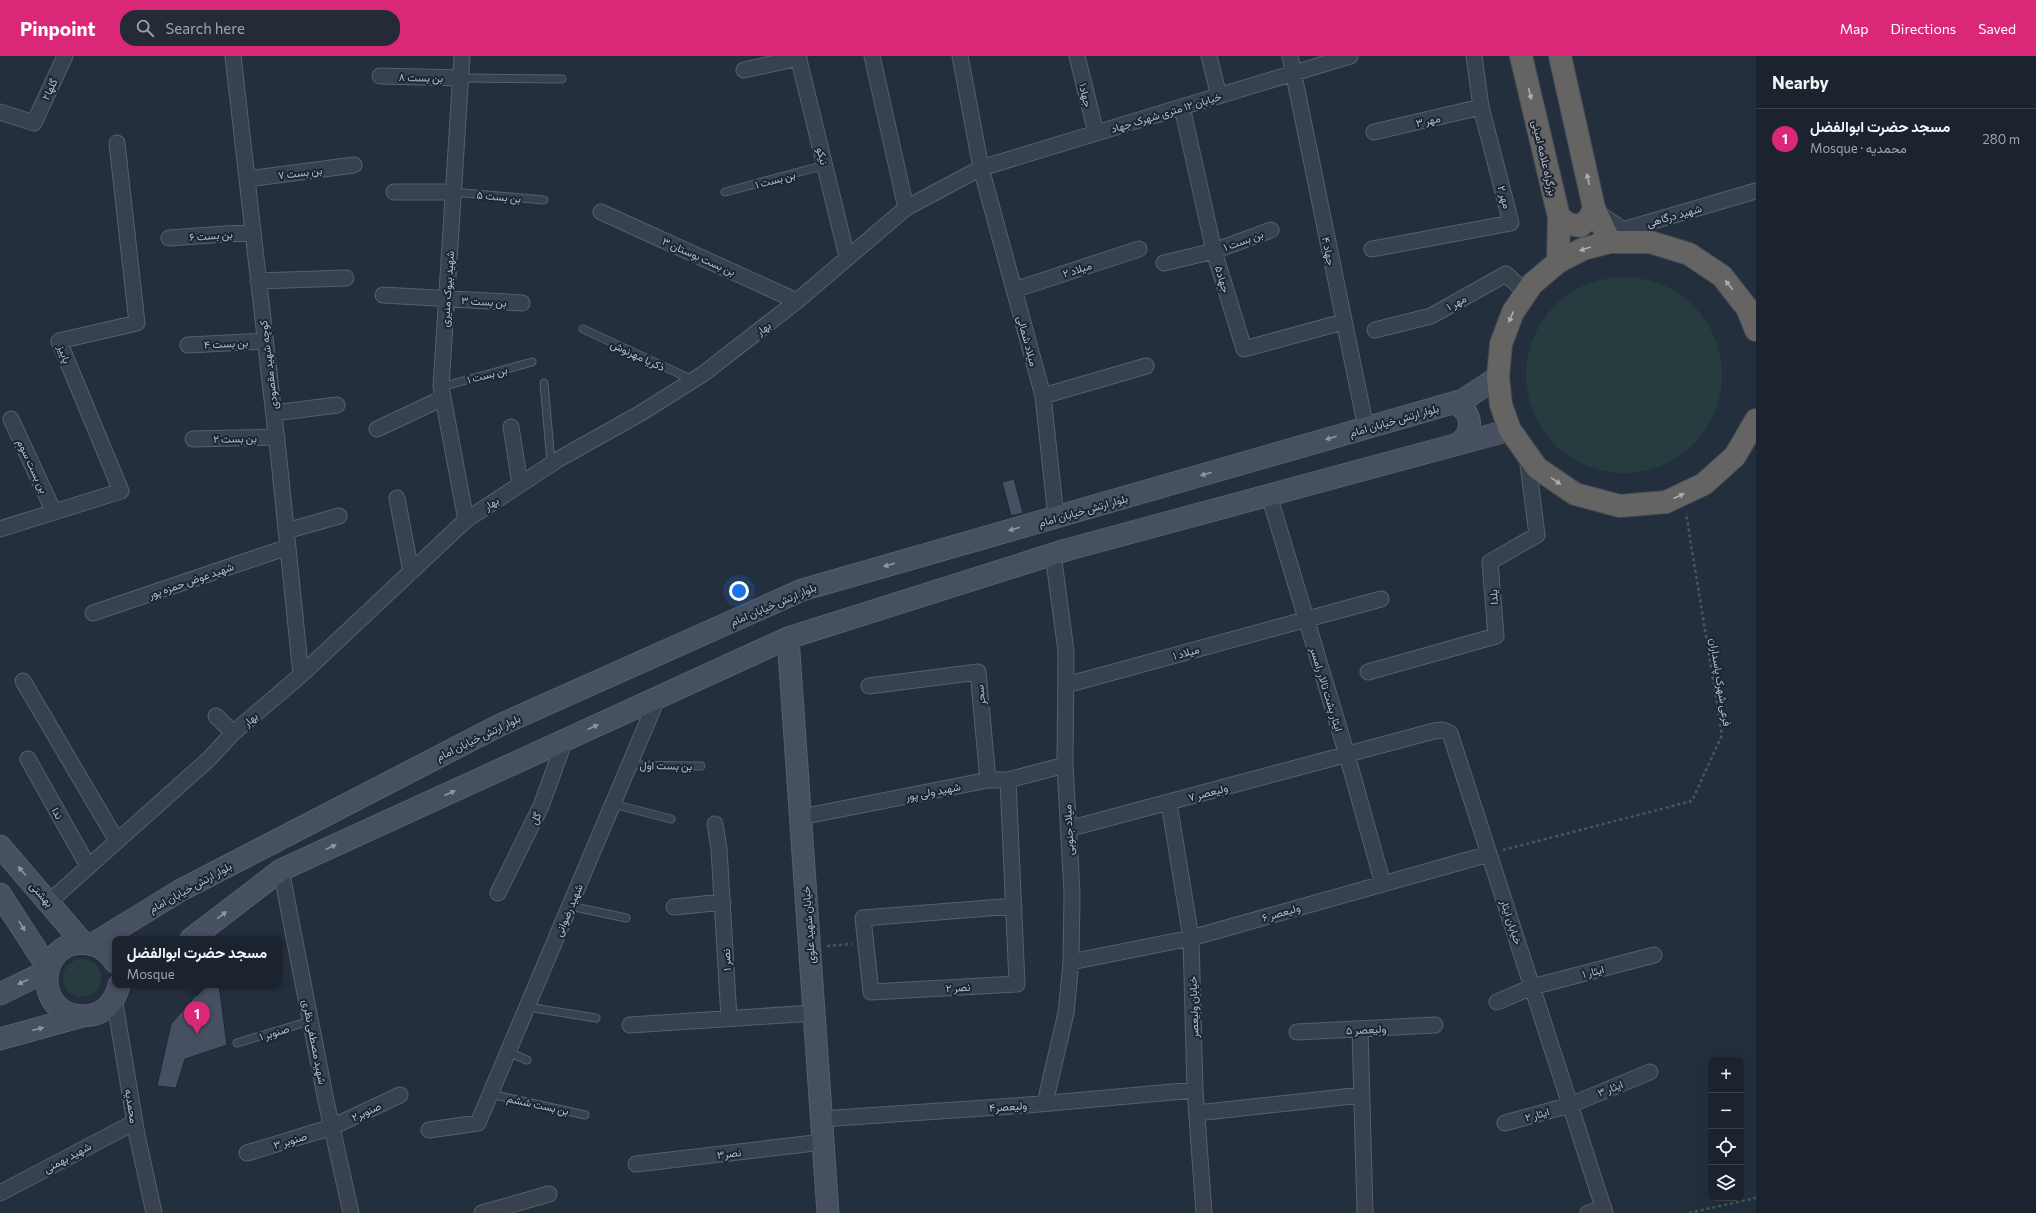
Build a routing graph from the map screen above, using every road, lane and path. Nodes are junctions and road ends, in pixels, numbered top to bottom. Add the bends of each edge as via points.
1 (65, 56) edge
2 (233, 56) edge
3 (462, 56) edge
4 (872, 56) edge
5 (960, 56) edge
6 (1077, 56) edge
7 (1209, 56) edge
8 (1290, 56) edge
9 (1350, 56) edge
10 (1474, 56) edge
11 (1521, 56) edge
12 (1560, 56) edge
13 (798, 57) edge
14 (744, 70) dead end
15 (1294, 73) junction
16 (380, 76) dead end
17 (461, 78) junction
18 (562, 80) dead end
19 (1219, 96) junction
20 (1182, 107) junction
21 (1481, 107) junction
22 (0, 112) edge
23 (1374, 132) dead end
24 (1096, 133) junction
25 (117, 143) dead end
26 (354, 165) dead end
27 (825, 165) junction
28 (981, 168) junction
29 (247, 178) junction
30 (1756, 191) edge
31 (394, 192) dead end
32 (453, 192) junction
33 (725, 192) dead end
34 (544, 200) dead end
35 (906, 208) junction
36 (1595, 210) junction
37 (601, 212) dead end
38 (1559, 217) junction
39 (1271, 230) dead end
40 (253, 232) junction
41 (169, 238) dead end
42 (1610, 242) junction
43 (1139, 249) dead end
44 (1372, 249) dead end
45 (1214, 251) junction
46 (847, 257) junction
47 (1558, 262) junction
48 (1164, 263) dead end
49 (346, 278) dead end
50 (258, 281) junction
51 (1014, 290) junction
52 (1526, 293) junction
53 (383, 295) dead end
54 (447, 299) junction
55 (797, 301) junction
56 (522, 303) dead end
57 (1752, 307) edge
58 (1343, 322) junction
59 (583, 329) dead end
60 (1375, 330) dead end
61 (1756, 330) edge
62 (265, 341) junction
63 (188, 345) dead end
64 (532, 362) dead end
65 (1146, 366) dead end
66 (1498, 378) junction
67 (693, 380) junction
68 (544, 383) dead end
69 (442, 392) junction
70 (1043, 396) junction
71 (1453, 403) junction
72 (337, 405) dead end
73 (274, 413) junction
74 (11, 419) dead end
75 (1756, 420) edge
76 (511, 427) dead end
77 (1366, 428) junction
78 (377, 429) dead end
79 (1510, 430) junction
80 (276, 437) junction
81 (193, 439) dead end
82 (1458, 444) junction
83 (1527, 454) junction
84 (551, 463) junction
85 (520, 484) junction
86 (1683, 494) junction
87 (1269, 495) junction
88 (397, 498) dead end
89 (54, 512) junction
90 (339, 516) dead end
91 (1056, 517) junction
92 (466, 520) junction
93 (0, 529) edge
94 (286, 531) junction
95 (288, 547) junction
96 (1053, 554) junction
97 (412, 572) junction
98 (1381, 599) dead end
99 (93, 613) dead end
100 (1306, 619) junction
101 (788, 638) junction
102 (1368, 672) dead end
103 (301, 675) junction
104 (23, 681) dead end
105 (1066, 685) junction
106 (869, 686) dead end
107 (658, 697) junction
108 (216, 716) dead end
109 (234, 733) junction
110 (565, 740) junction
111 (1347, 755) junction
112 (28, 759) dead end
113 (630, 765) junction
114 (1065, 765) junction
115 (701, 766) dead end
116 (988, 780) junction
117 (1008, 780) junction
118 (1169, 803) junction
119 (613, 804) junction
120 (801, 817) junction
121 (671, 819) dead end
122 (715, 824) dead end
123 (1068, 829) junction
124 (117, 841) junction
125 (0, 846) edge
126 (1489, 854) junction
127 (88, 866) junction
128 (281, 870) junction
129 (1383, 884) junction
130 (498, 893) dead end
131 (0, 894) edge
132 (49, 902) junction
133 (722, 902) junction
134 (570, 906) junction
135 (1014, 906) junction
136 (674, 908) dead end
137 (626, 918) dead end
138 (194, 936) edge
139 (1191, 938) junction
140 (866, 942) junction
141 (88, 944) junction
142 (810, 948) junction
143 (1654, 955) dead end
144 (112, 959) edge
145 (1071, 962) junction
146 (47, 969) junction
147 (1532, 987) junction
148 (120, 991) edge
149 (0, 994) edge
150 (1497, 1002) dead end
151 (528, 1007) junction
152 (814, 1013) junction
153 (83, 1016) junction
154 (596, 1018) dead end
155 (729, 1018) junction
156 (310, 1021) junction
157 (1435, 1025) dead end
158 (630, 1026) dead end
159 (1360, 1029) junction
160 (1297, 1032) dead end
161 (0, 1039) edge
162 (237, 1043) dead end
163 (508, 1052) junction
164 (527, 1060) dead end
165 (1650, 1072) dead end
166 (1195, 1090) junction
167 (490, 1094) junction
168 (400, 1095) dead end
169 (1362, 1095) junction
170 (1045, 1103) junction
171 (1570, 1105) junction
172 (1197, 1113) junction
173 (585, 1115) dead end
174 (821, 1119) junction
175 (135, 1122) junction
176 (1505, 1123) dead end
177 (332, 1127) junction
178 (428, 1130) dead end
179 (823, 1142) junction
180 (247, 1153) dead end
181 (636, 1164) dead end
182 (0, 1193) edge
183 (549, 1194) dead end
184 (1756, 1198) edge
185 (1605, 1211) edge
186 (154, 1213) edge
187 (351, 1213) edge
188 (482, 1213) edge
189 (828, 1213) edge
190 (1204, 1213) edge
191 (1365, 1213) edge
192 (1588, 1213) edge
193 (1689, 1213) edge

1 - 22 street, گلها۲ via 34,123
2 - 29 street, کوچه شهید مقصودی
3 - 17 street, شهید بیوک منیری
4 - 35 street
5 - 28 street, میلاد شمالی
6 - 24 street, جهاد۱
7 - 19 street
8 - 15 street, جهاد ۴
9 - 15 street, خیابان ۱۲ متری شهرک جهاد
10 - 21 street, مهر ۲
11 -> 38 highway, بزرگراه علامه امینی
36 -> 12 highway
13 - 14 street
13 - 27 street, نیکو
15 - 19 street, خیابان ۱۲ متری شهرک جهاد
15 - 58 street, جهاد ۴
16 - 17 street, بن بست ۸
17 - 18 lane
17 - 32 street, شهید بیوک منیری
19 - 20 street, خیابان ۱۲ متری شهرک جهاد
20 - 24 street, خیابان ۱۲ متری شهرک جهاد
20 - 45 street, جهاد۵
21 - 23 street, مهر ۳
21 - 44 street, مهر ۲ via 1511,223
24 - 28 street, خیابان ۱۲ متری شهرک جهاد
25 - 89 street, پاییز via 138,323 60,341 121,491
26 - 29 street, بن بست ۷
27 - 33 lane, بن بست ۱
27 - 46 street, نیکو
28 - 35 street, بهار
28 - 51 street, میلاد شمالی
29 - 40 street, کوچه شهید مقصودی
30 - 36 street, شهید درگاهی via 1623,230
31 - 32 street
32 - 34 lane, بن بست ۵
32 - 54 street, شهید بیوک منیری
35 - 46 street, بهار
36 - 38 highway via 1580,226 1568,224
36 - 42 highway
37 - 55 street, بن بست بوستان ۳
38 - 47 highway, بزرگراه علامه امینی
39 - 45 street, بن بست ۱
40 - 41 street, بن بست ۶
40 - 50 street, کوچه شهید مقصودی
42 -> 47 highway via 1583,249
57 -> 42 highway via 1722,276 1689,254 1650,242
43 - 51 street, میلاد ۲
45 - 48 street
45 - 58 street, جهاد۵ via 1244,349
46 - 55 street, بهار
47 - 52 highway via 1532,284
49 - 50 street
50 - 62 street, کوچه شهید مقصودی
51 - 70 street, میلاد شمالی
52 - 60 street, مهر ۱ via 1506,274 1431,316
52 -> 66 highway via 1513,312 1501,344
53 - 54 street
54 - 56 street, بن بست ۳
54 - 69 street, شهید بیوک منیری
55 - 67 street, بهار
57 - 61 highway
58 - 77 street, جهاد ۴
59 - 67 lane, ذکریا مهرنوش
62 - 63 street, بن بست ۴
62 - 73 street, کوچه شهید مقصودی
64 - 69 lane, بن بست ۱
65 - 70 street
66 - 71 main road, بلوار ارتش خیابان امام via 1463,400
66 - 79 highway via 1501,405
67 - 84 street, بهار via 641,413
68 - 84 lane
69 - 78 street
69 - 92 street, شهید بیوک منیری
70 - 91 street, میلاد شمالی
71 - 77 main road, بلوار ارتش خیابان امام
71 - 82 main road via 1467,412 1470,424 1467,436
72 - 73 street
73 - 80 street, کوچه شهید مقصودی
74 - 89 street, بن بست سوم
75 - 86 highway via 1736,456 1704,484
76 - 85 street
77 -> 91 main road, بلوار ارتش خیابان امام
79 - 82 main road
79 - 83 highway
80 - 81 street, بن بست ۲
80 - 94 street, کوچه شهید مقصودی
82 - 87 main road
83 -> 86 highway via 1537,468 1575,494 1620,506 1666,502
83 - 102 street, یلدا via 1537,535 1490,562 1496,636
84 - 85 street, بهار
85 - 92 street, بهار
86 - 126 path, فرعی شهرک پاسداران via 1722,735 1692,801
87 - 96 main road
87 - 100 street, ایثار پشت تالار رامسر
88 - 97 street
89 - 93 street, پاییز
90 - 94 street
91 -> 141 main road, بلوار ارتش خیابان امام via 802,590 500,725 181,890
92 - 97 street, بهار
94 - 95 street, کوچه شهید مقصودی
95 - 99 street, شهید عوض حمزه پور
95 - 103 street, کوچه شهید مقصودی
96 - 101 main road
96 - 105 street, میلاد جنوبی via 1066,650
97 - 103 street, بهار
98 - 100 street, میلاد ۱
100 - 105 street, میلاد ۱
100 - 111 street, ایثار پشت تالار رامسر
101 - 107 main road
101 - 120 main road, خیابان شهید علوی
103 - 109 street, بهار
104 - 124 street
105 - 114 street, میلاد جنوبی
106 - 116 street, سحر via 978,672
110 -> 107 main road
107 - 113 street, شهید رضوانی
108 - 109 street
109 - 124 street, بهار via 209,759
128 -> 110 main road
110 - 130 street, گل via 541,806
111 - 118 street, ولیعصر ۷
111 - 126 street, خیابان ایثار via 1434,731 1443,730 1450,733
111 - 129 street, ایثار پشت تالار رامسر
112 - 127 street, ندا
113 - 115 lane, بن بست اول
113 - 119 street, شهید رضوانی
114 - 117 street, شهید ولی پور
114 - 123 street, میلاد جنوبی
116 - 117 street, شهید ولی پور
116 - 120 street, شهید ولی پور
117 - 135 street, نصر ۲
118 - 123 street, ولیعصر ۷
118 - 139 street, خیابان ولیعصر
119 - 121 lane
119 - 134 street, شهید رضوانی
120 - 142 main road, خیابان شهید علوی
122 - 133 street, نصر ۱
123 - 145 street, میلاد جنوبی via 1072,893
124 - 127 street, بهار
132 -> 125 main road, بهشتی
126 - 129 street, ولیعصر ۶
126 - 147 street, خیابان ایثار
127 - 132 street, بهار
138 -> 128 main road
128 - 156 street, شهید مصطفی نظری
129 - 139 street, ولیعصر ۶
131 -> 146 main road
132 - 141 main road, بهشتی
133 - 136 street
133 - 155 street, نصر ۱
134 - 137 lane
134 - 151 street, شهید رضوانی
135 - 140 street, نصر ۲ via 863,918
135 - 140 street, نصر ۲ via 1017,984 871,992
139 - 145 street, ولیعصر ۶
139 - 166 street, خیابان ولیعصر
140 - 142 path
141 - 144 main road, بهشتی via 103,949
141 - 146 main road, بلوار ارتش خیابان امام via 72,944 61,950
142 - 152 main road, خیابان شهید علوی
143 - 147 street, ایثار ۱
145 - 170 street, میلاد جنوبی via 1066,1013
146 -> 149 main road
146 - 153 main road via 47,990 51,999 65,1012
147 - 150 street
147 - 171 street, خیابان ایثار
148 - 153 main road via 106,1008 95,1014
148 - 175 street, محمدیه
151 - 154 lane
151 - 163 street, شهید رضوانی
152 - 155 street
152 - 174 main road, خیابان شهید علوی
161 -> 153 main road
155 - 158 street
156 - 162 lane, صنوبر ۱
156 - 177 street, شهید مصطفی نظری
157 - 159 street, ولیعصر ۵
159 - 160 street, ولیعصر ۵
159 - 169 street
163 - 164 lane
163 - 167 street, شهید رضوانی
165 - 171 street, ایثار ۳
166 - 170 street, ولیعصر۴
166 - 172 street, خیابان ولیعصر
167 - 173 lane, بن بست ششم
167 - 178 street, شهید رضوانی via 478,1123
168 - 177 street, صنوبر۲
169 - 172 street
169 - 191 street
170 - 174 street, ولیعصر۴
171 - 176 street, ایثار ۲
171 - 185 street, خیابان ایثار
172 - 190 street, خیابان ولیعصر
174 - 179 main road, خیابان شهید علوی
175 - 182 street, شهید بهمنی
175 - 186 street, محمدیه
177 - 180 street, صنوبر ۳
177 - 187 street, شهید مصطفی نظری
179 - 181 street, نصر۳
179 - 189 main road, خیابان شهید علوی
183 - 188 street
184 - 193 path
185 - 192 street

